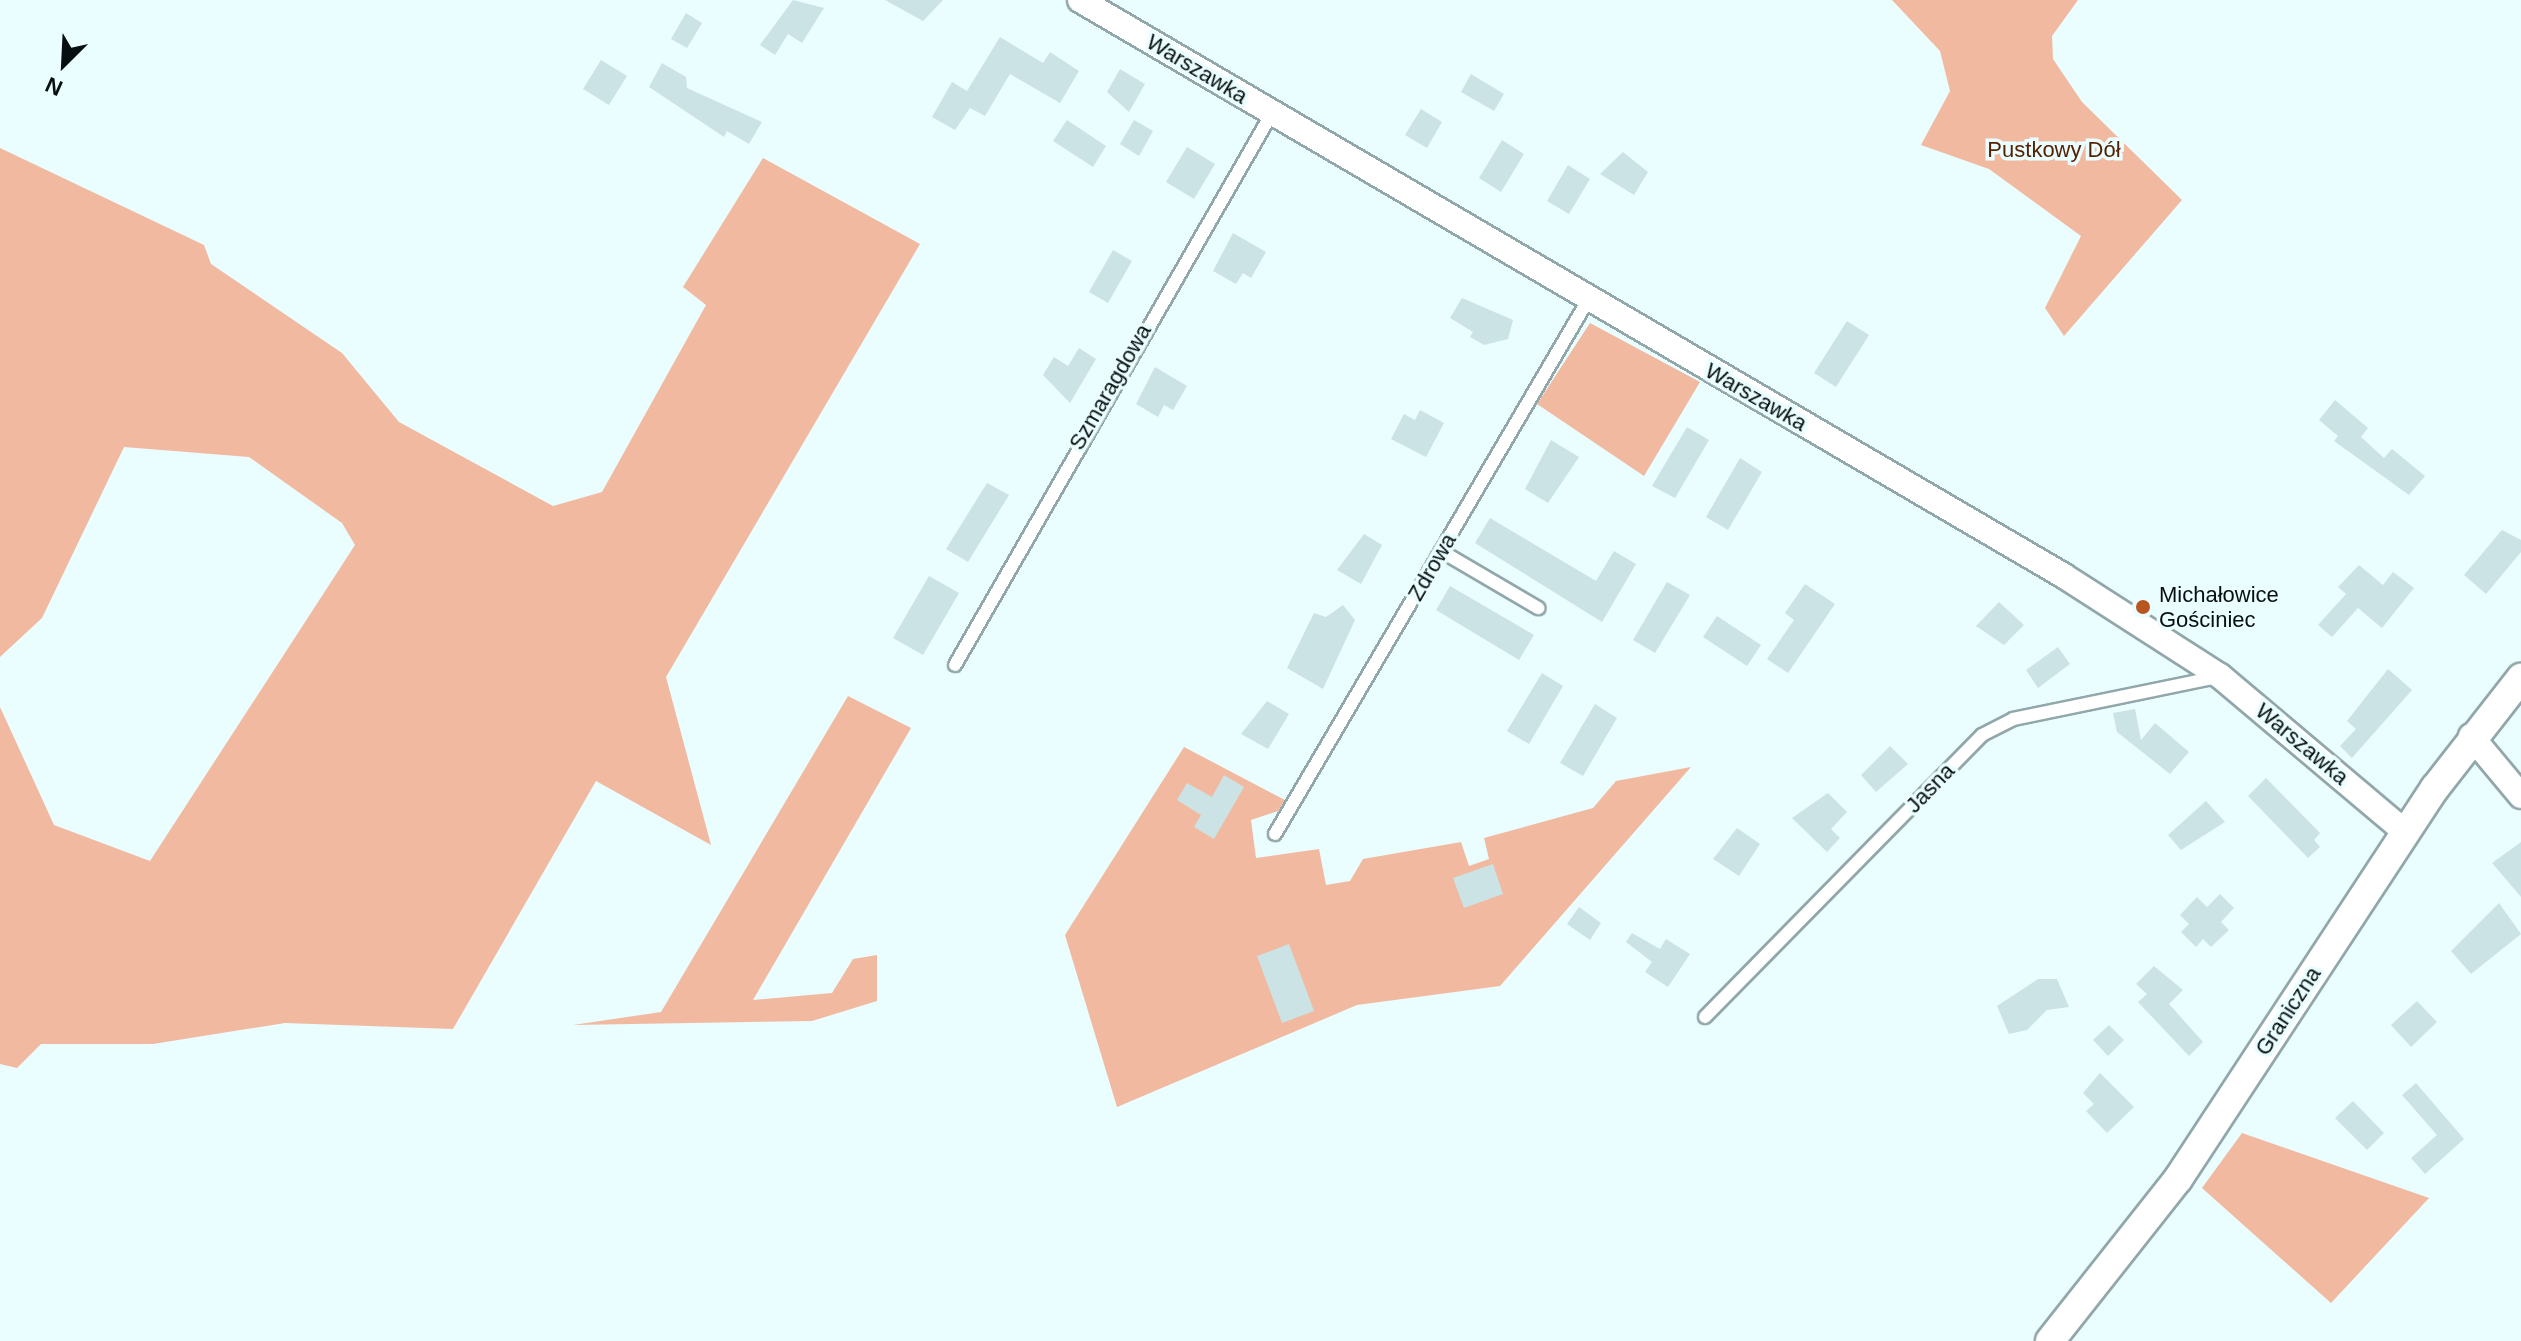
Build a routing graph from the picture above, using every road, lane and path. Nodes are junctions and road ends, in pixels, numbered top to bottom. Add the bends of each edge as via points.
1 (1080, 0) edge
2 (1272, 113) junction
3 (1588, 300) junction
4 (1441, 551) junction
5 (1538, 608) dead end
6 (955, 665) dead end
7 (2220, 676) junction
8 (2521, 678) edge
9 (2471, 736) junction
10 (2521, 796) edge
11 (2405, 832) junction
12 (1275, 834) dead end
13 (1705, 1017) dead end
14 (2050, 1341) edge

1 - 2 street, Warszawka
2 - 3 street, Warszawka
2 - 6 lane, Szmaragdowa
3 - 4 lane, Zdrowa
3 - 7 street, Warszawka via 2052,569
4 - 5 lane
4 - 12 lane, Zdrowa
7 - 11 street, Warszawka
7 - 13 lane, Jasna via 2013,719 1982,735
8 - 9 street, Graniczna
9 - 10 street
9 - 11 street, Graniczna
11 - 14 street, Graniczna via 2178,1179

